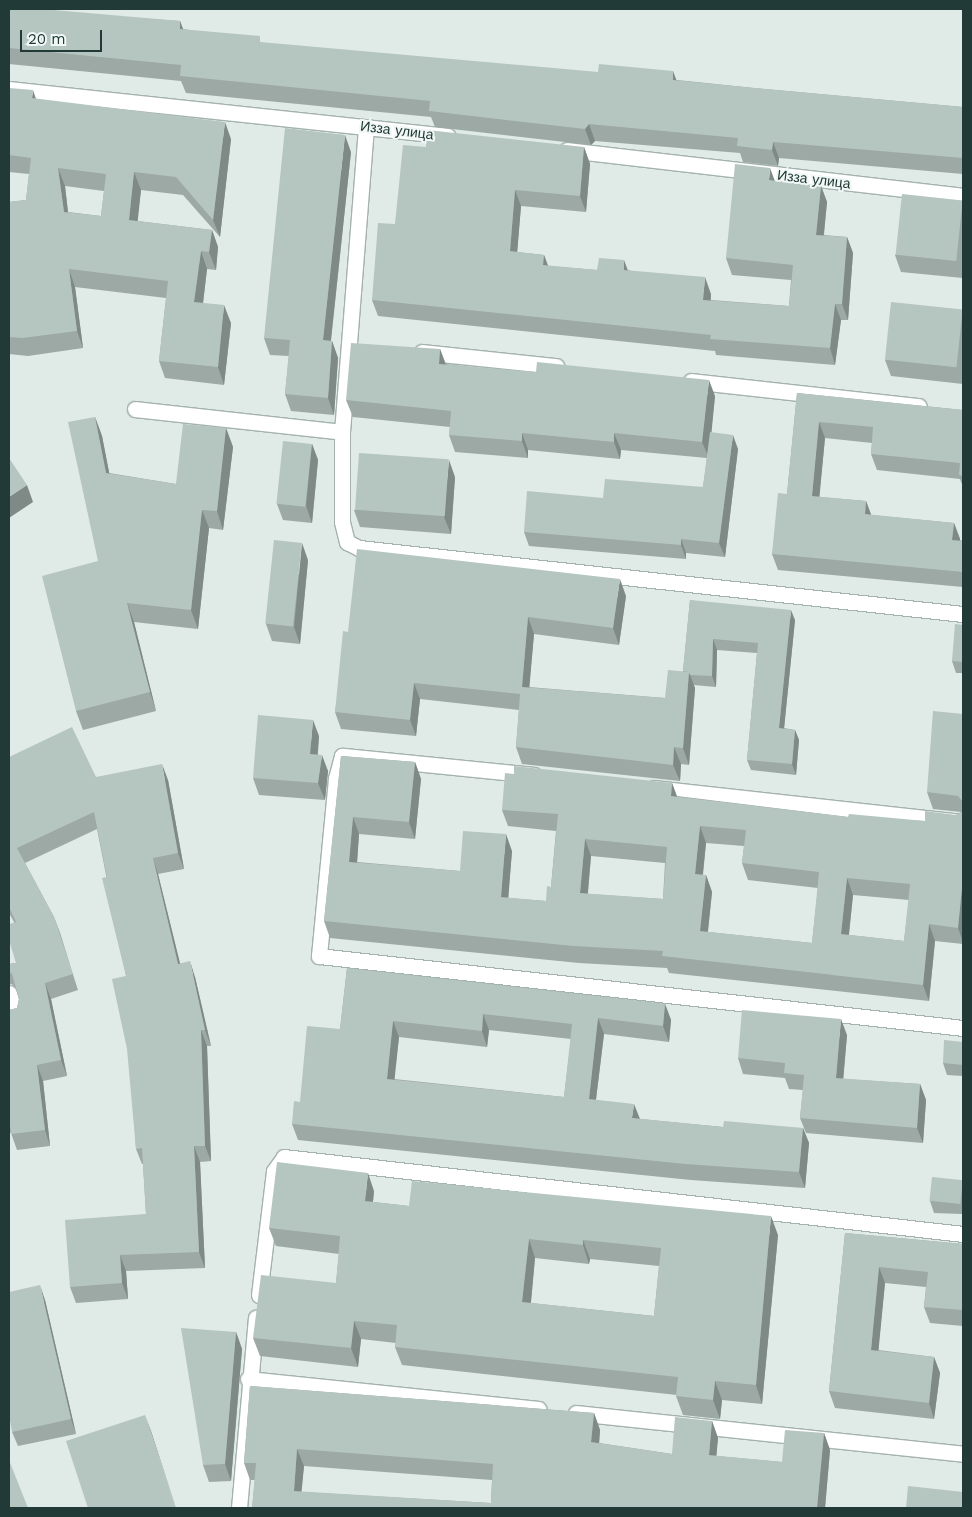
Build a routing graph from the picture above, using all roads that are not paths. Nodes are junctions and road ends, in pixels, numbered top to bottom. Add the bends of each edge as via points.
1 (9, 89) edge
2 (366, 127) junction
3 (464, 138) edge
4 (552, 148) edge
5 (963, 196) edge
6 (410, 350) edge
7 (568, 368) edge
8 (677, 379) edge
9 (934, 407) edge
10 (135, 409) dead end
11 (342, 432) junction
12 (963, 614) edge
13 (554, 777) edge
14 (643, 787) edge
15 (963, 822) edge
16 (9, 993) edge
17 (16, 1017) edge
18 (963, 1028) edge
19 (963, 1234) edge
20 (248, 1379) junction
21 (963, 1454) edge
22 (239, 1508) edge

1 - 2 street, Изза улица
2 - 3 street, Изза улица
2 - 11 street via 356,344
4 - 5 street, Изза улица
6 - 7 street
8 - 9 street
10 - 11 street
11 - 12 street via 342,522 353,545
13 - 18 street via 342,756 336,779 319,956
14 - 15 street
16 - 17 street
19 - 20 street via 284,1157 274,1171
20 - 21 street
20 - 22 street

